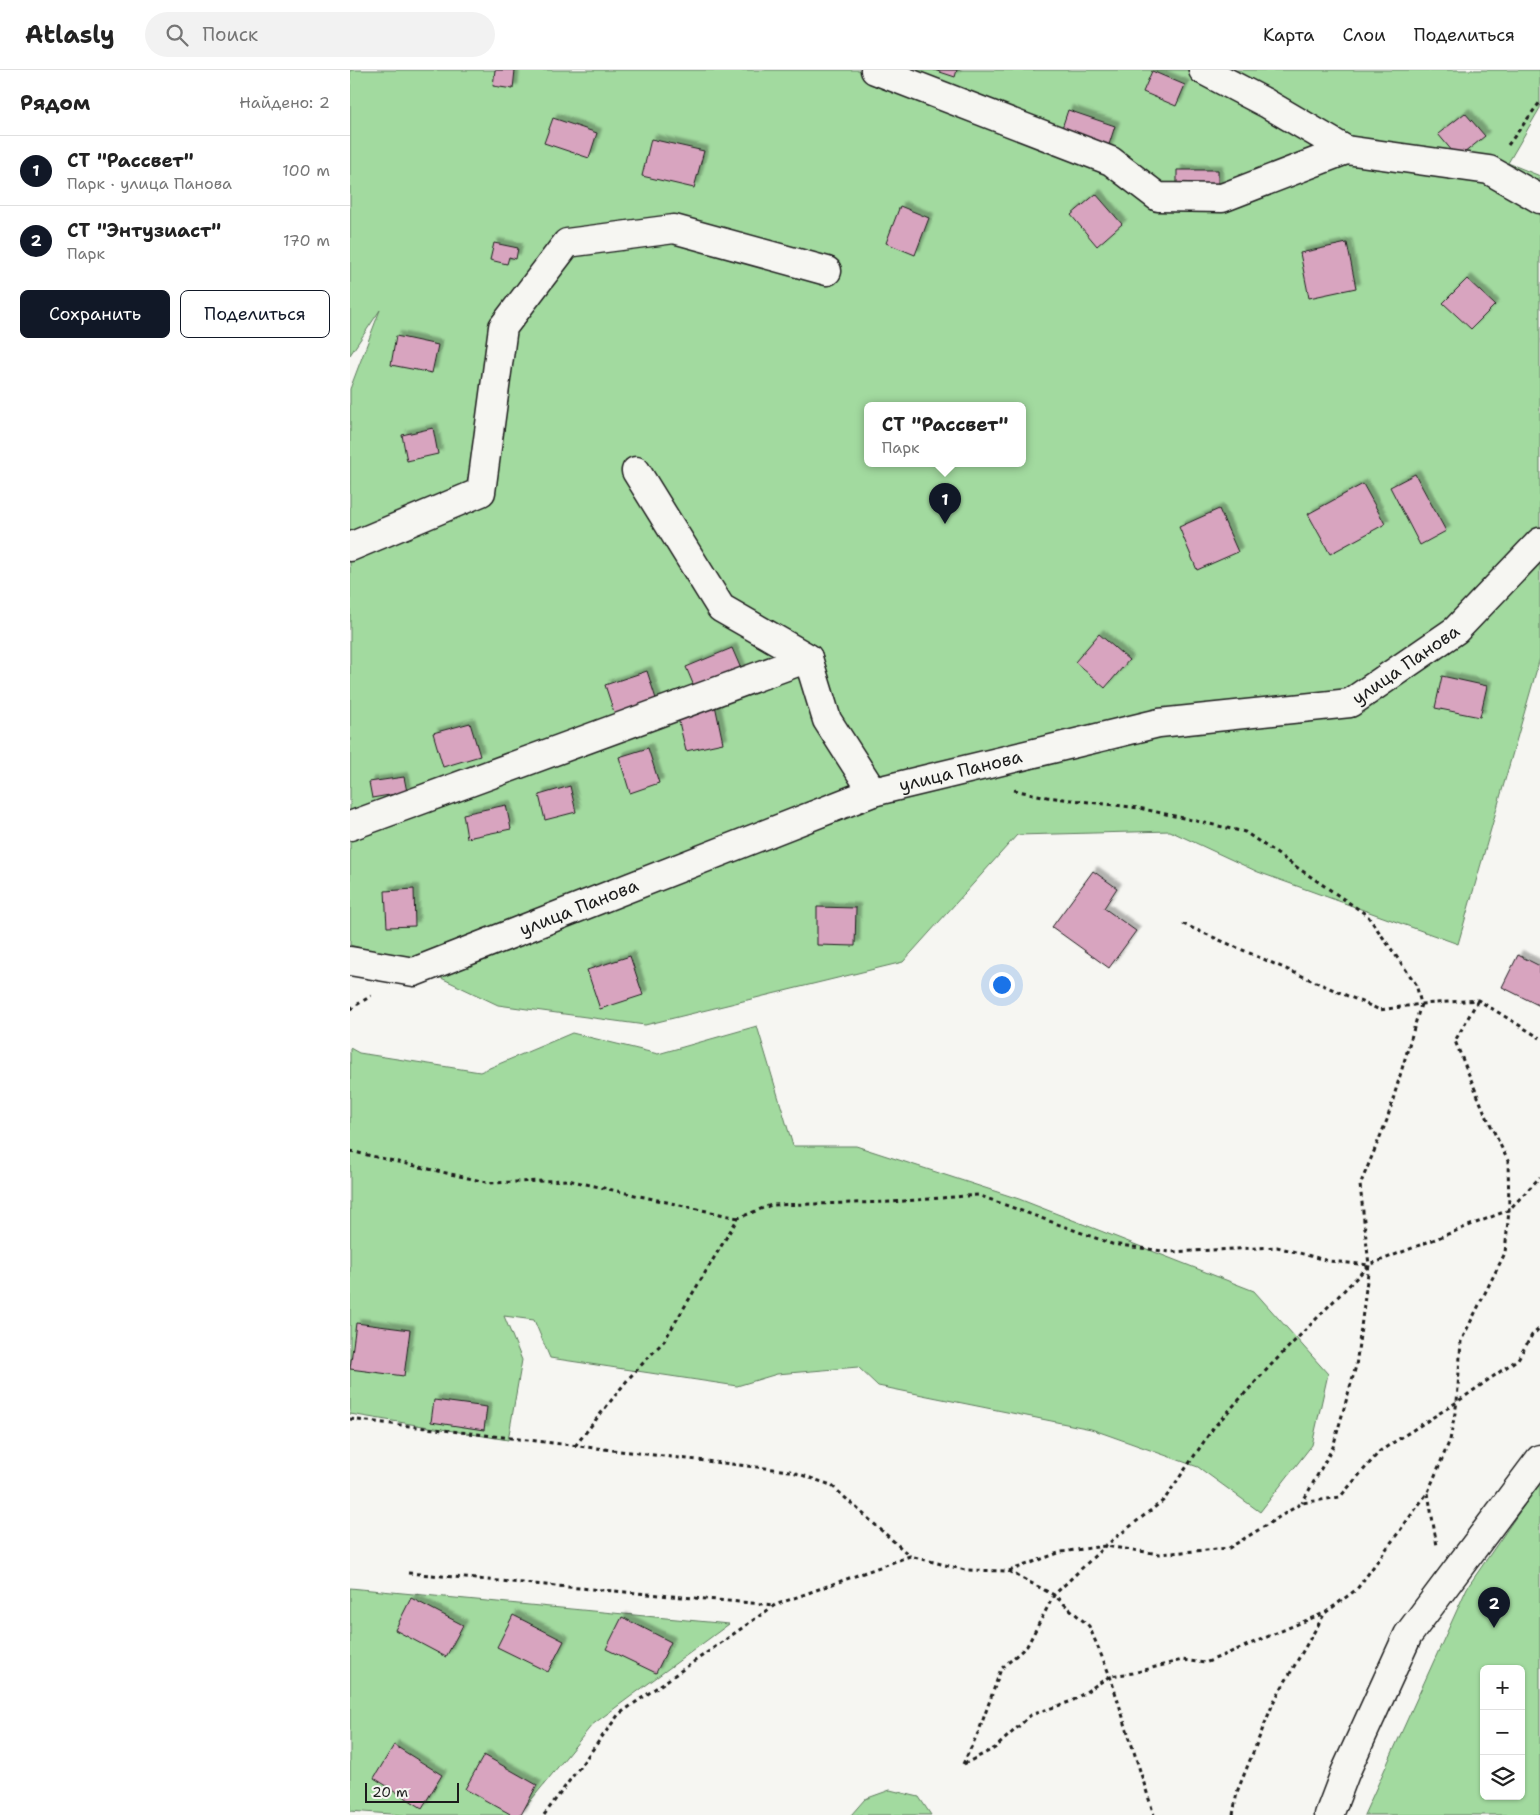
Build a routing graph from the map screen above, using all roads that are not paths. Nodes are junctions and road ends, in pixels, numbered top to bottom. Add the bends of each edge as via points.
1 (875, 70) edge
2 (1203, 70) edge
3 (1346, 150) junction
4 (1540, 199) edge
5 (827, 271) dead end
6 (636, 471) dead end
7 (1540, 542) edge
8 (350, 546) edge
9 (808, 658) junction
10 (873, 792) junction
11 (350, 826) edge
12 (350, 961) edge
13 (1540, 1459) edge
14 (1329, 1815) edge

1 - 3 street via 1111,160 1158,197 1222,198
2 - 3 street via 1266,102
3 - 4 street via 1489,170
5 - 8 street via 674,229 567,243 502,327 481,492
6 - 9 street via 721,608
7 - 10 street, улица Панова via 1456,630 1350,703 1159,723
9 - 10 street via 827,720
9 - 11 street
10 - 12 street, улица Панова via 414,972
13 - 14 street via 1408,1635

